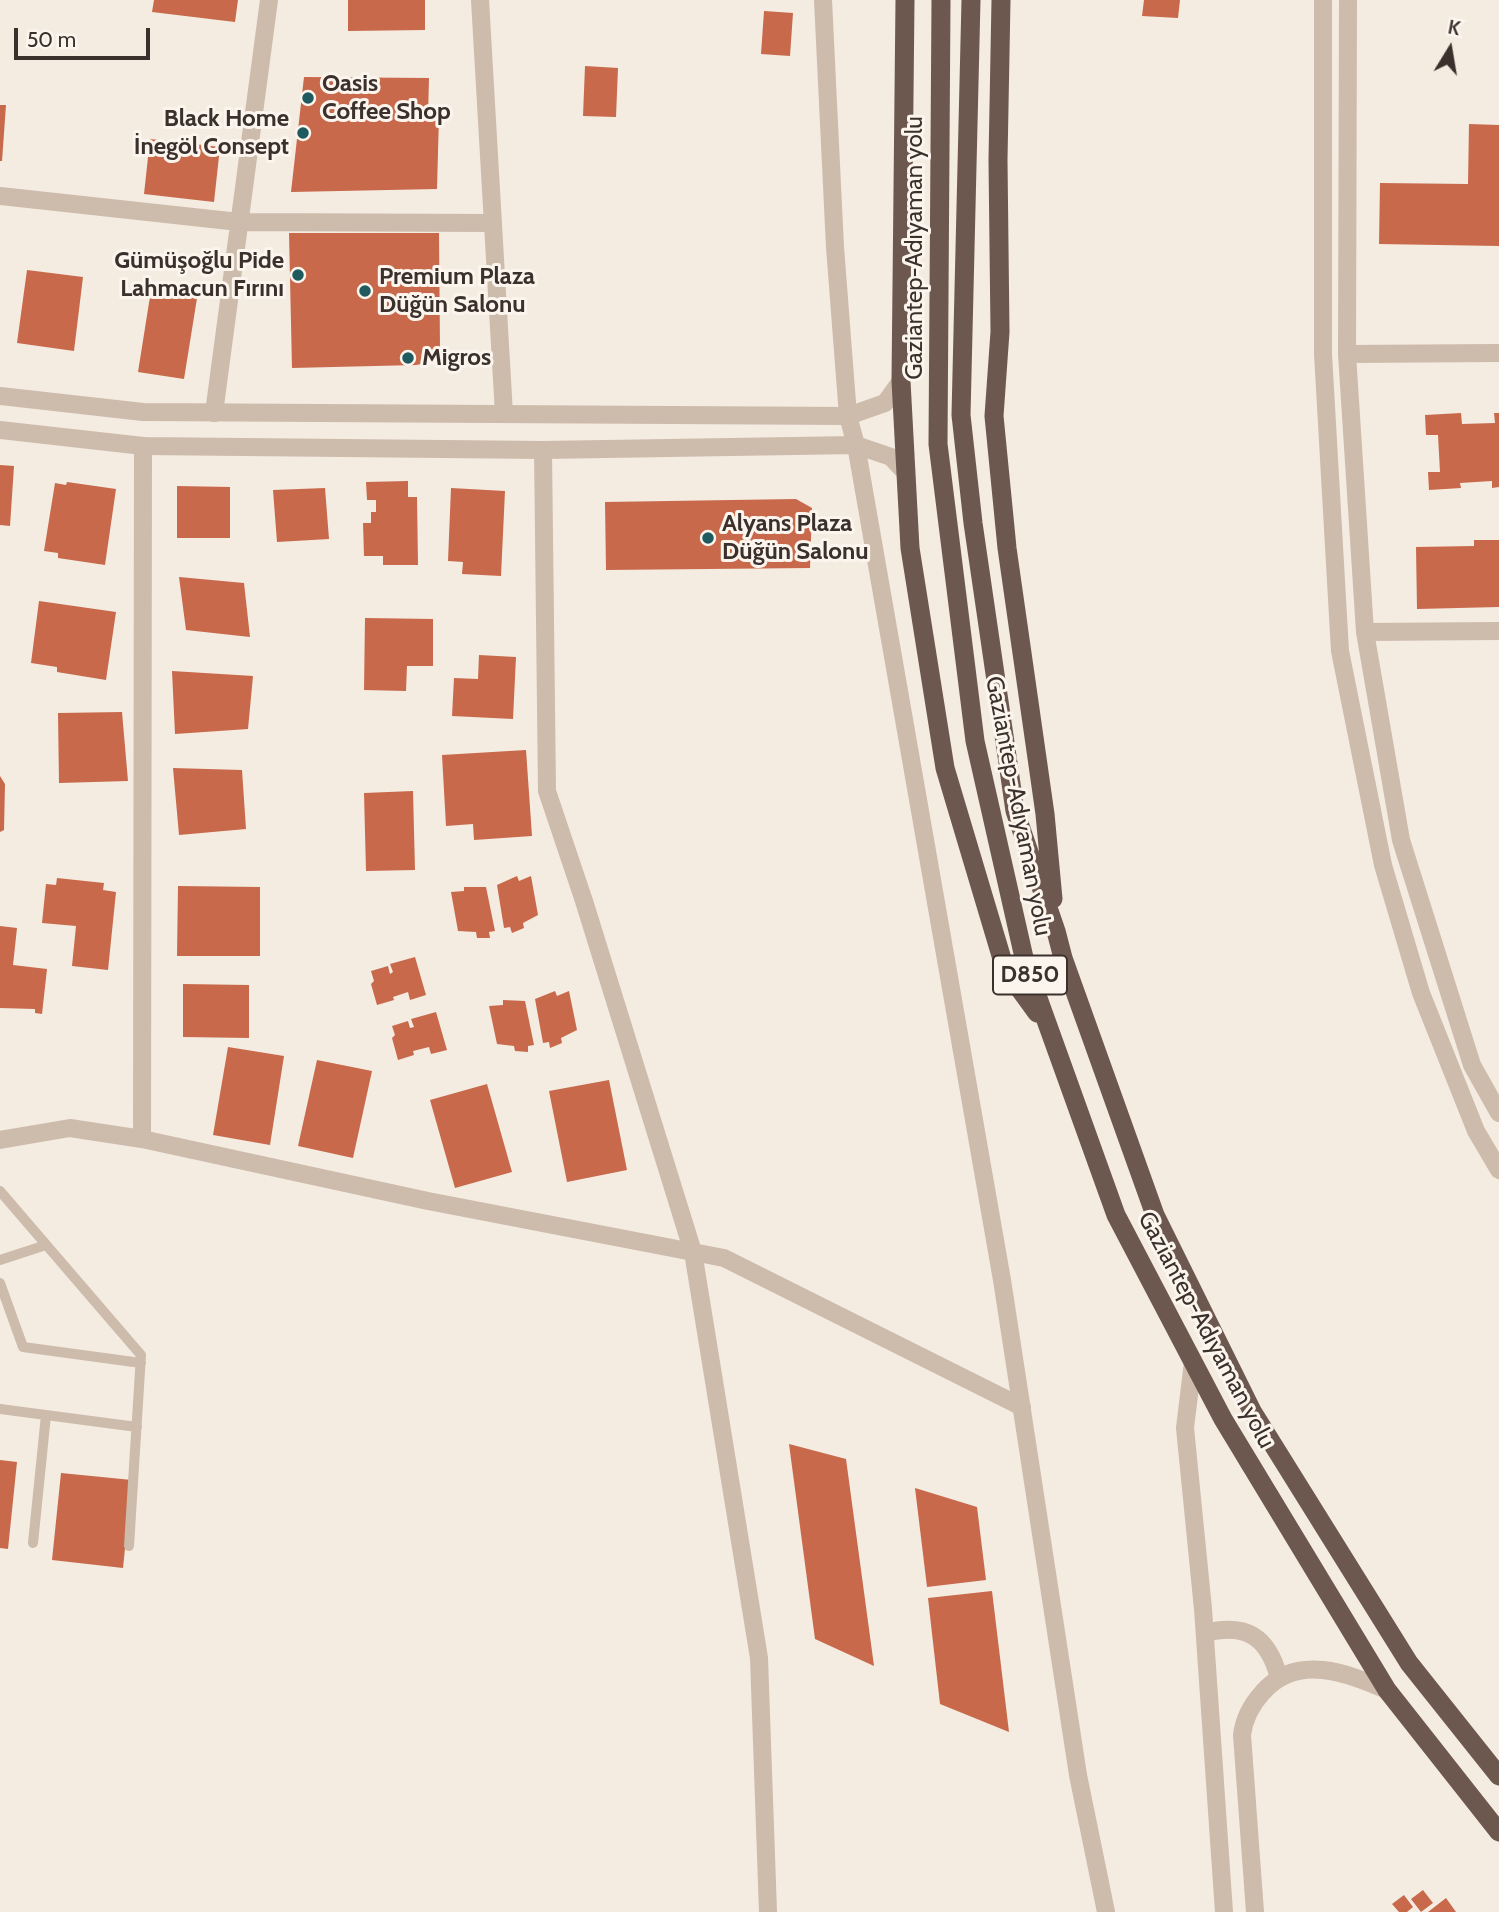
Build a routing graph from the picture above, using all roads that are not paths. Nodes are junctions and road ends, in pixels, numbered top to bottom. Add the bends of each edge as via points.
1 (269, 0) edge
2 (480, 0) edge
3 (824, 0) edge
4 (905, 0) edge
5 (941, 0) edge
6 (971, 0) edge
7 (1000, 0) edge
8 (1323, 0) edge
9 (1348, 0) edge
10 (0, 195) edge
11 (239, 222) junction
12 (493, 223) junction
13 (1499, 353) edge
14 (1347, 354) junction
15 (901, 381) junction
16 (0, 396) edge
17 (214, 413) junction
18 (504, 414) junction
19 (849, 416) junction
20 (0, 430) edge
21 (856, 445) junction
22 (143, 446) junction
23 (543, 450) junction
24 (905, 473) junction
25 (1499, 631) edge
26 (1365, 632) junction
27 (1056, 931) junction
28 (1050, 1031) junction
29 (1499, 1113) edge
30 (142, 1139) junction
31 (0, 1140) edge
32 (1499, 1170) edge
33 (0, 1191) edge
34 (46, 1245) junction
35 (693, 1252) junction
36 (0, 1259) edge
37 (0, 1283) edge
38 (1193, 1362) junction
39 (141, 1363) junction
40 (1022, 1407) junction
41 (0, 1409) edge
42 (46, 1415) junction
43 (136, 1427) junction
44 (33, 1543) dead end
45 (129, 1546) dead end
46 (1205, 1633) junction
47 (1279, 1678) junction
48 (1387, 1690) junction
49 (1499, 1776) edge
50 (1499, 1832) edge
51 (768, 1912) edge
52 (1106, 1912) edge
53 (1224, 1912) edge
54 (1255, 1912) edge

1 - 11 street
2 - 12 street
3 - 19 street via 835,247
4 - 15 highway
5 - 28 highway, Gaziantep-Adıyaman yolu / D850 via 938,444 975,741 1025,962
6 - 27 highway, Gaziantep-Adıyaman yolu / D850 via 961,415 1015,811
7 - 27 highway via 1000,332 994,416
8 - 32 street via 1323,354 1340,651 1383,865 1421,993 1476,1131
9 - 14 street
10 - 11 street
11 - 12 street
11 - 17 street
12 - 18 street
13 - 14 street
14 - 26 street
15 - 19 street via 885,403
15 - 24 highway
16 - 17 street via 143,412
17 - 18 street
18 - 19 street
19 - 21 street
20 - 22 street
21 - 23 street
21 - 24 street via 891,457
21 - 40 street
22 - 23 street
22 - 30 street
23 - 35 street via 547,791
24 - 28 highway via 911,548 945,768 1005,969
25 - 26 street
26 - 29 street via 1401,840 1472,1065
27 - 49 highway, Gaziantep-Adıyaman yolu / D850 via 1155,1215 1252,1411 1409,1663
28 - 38 highway, Gaziantep-Adıyaman yolu / D850 via 1116,1215
30 - 31 street via 70,1128
30 - 35 street
33 - 34 lane
34 - 36 lane
34 - 39 lane via 141,1355
35 - 40 street via 724,1258
35 - 51 street via 759,1658
37 - 39 lane via 23,1348
38 - 46 street via 1185,1428
38 - 48 highway, Gaziantep-Adıyaman yolu / D850
39 - 43 lane
40 - 52 street via 1078,1775
41 - 42 lane
42 - 43 lane
42 - 44 lane
43 - 45 lane
46 - 47 street via 1237,1629 1258,1639 1275,1663
46 - 53 street
47 - 48 street via 1308,1668 1348,1674
47 - 54 street via 1256,1700 1243,1723
48 - 50 highway, Gaziantep-Adıyaman yolu / D850

